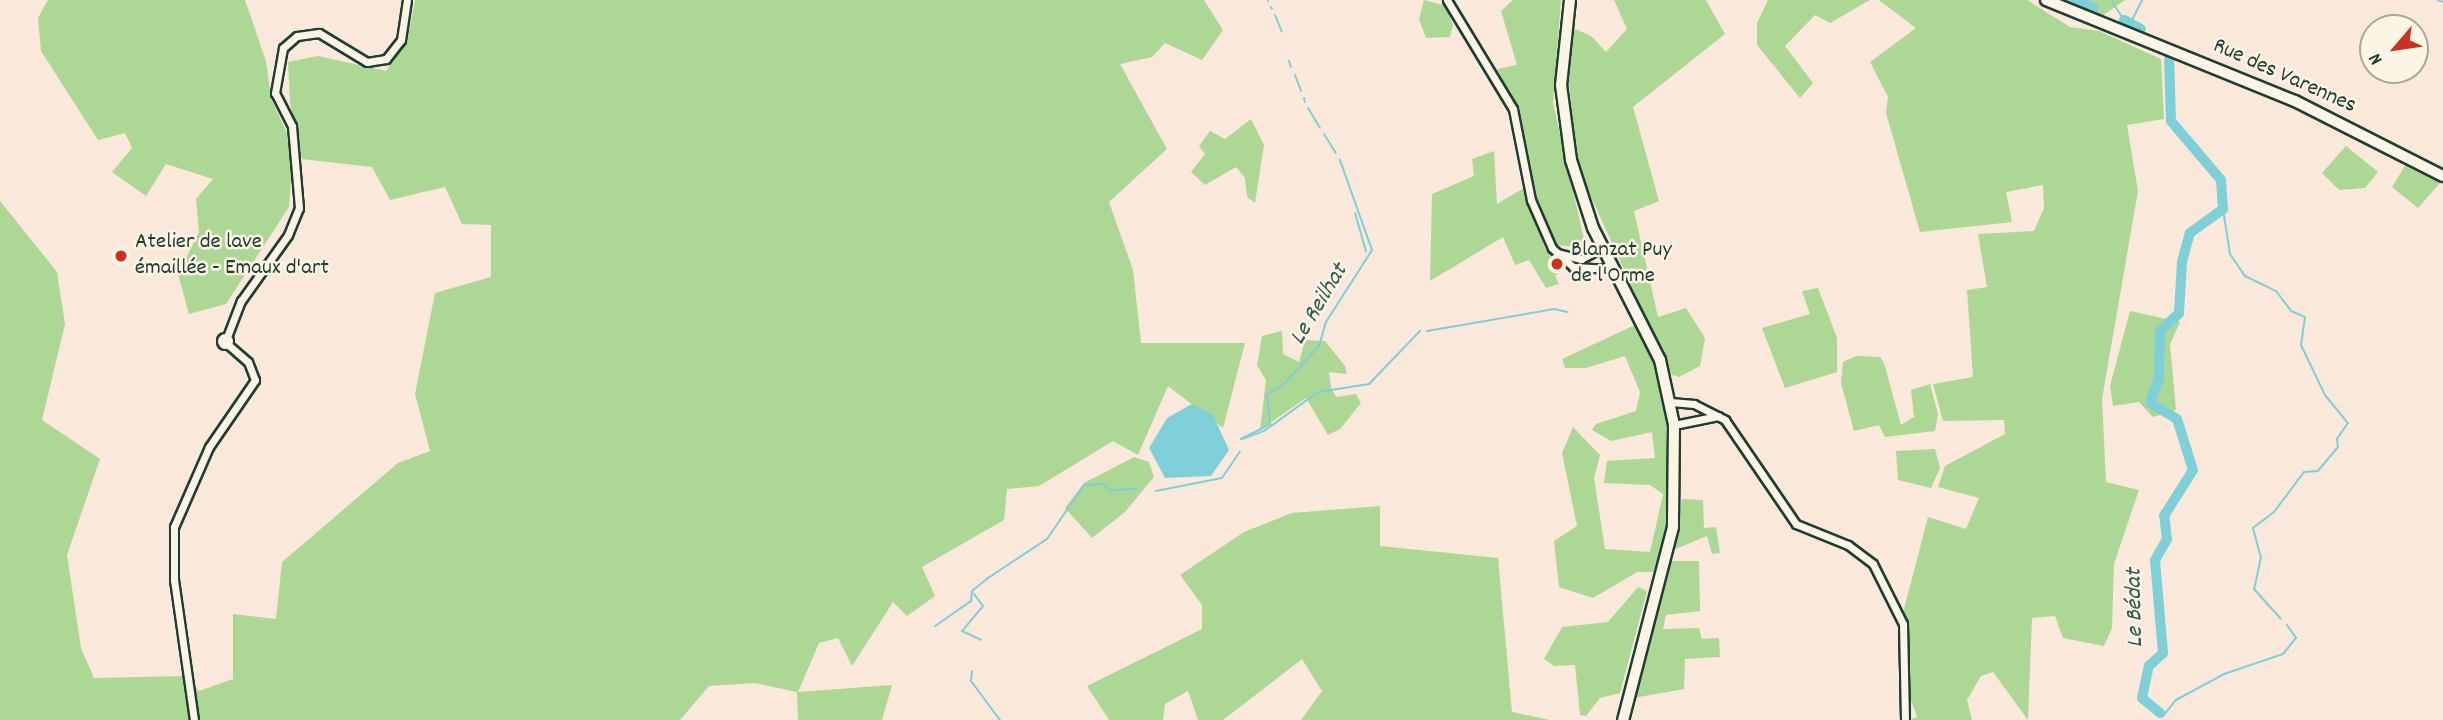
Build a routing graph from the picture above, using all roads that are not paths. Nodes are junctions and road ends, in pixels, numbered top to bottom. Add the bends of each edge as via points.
1 (407, 0) edge
2 (1447, 0) edge
3 (1570, 0) edge
4 (2046, 0) edge
5 (2443, 176) edge
6 (1602, 248) junction
7 (1556, 253) junction
8 (1613, 269) junction
9 (1671, 402) junction
10 (1722, 418) junction
11 (1674, 425) junction
12 (194, 720) edge
13 (1623, 720) edge
14 (1905, 720) edge

1 - 12 street via 401,40 386,59 367,62 319,33 297,36 283,48 275,93 292,126 299,208 288,235 242,301 227,341 253,371 253,384 209,447 176,519 174,580
2 - 7 street via 1513,108 1531,200
3 - 6 main road via 1562,52 1563,123 1580,195
4 - 5 main road, Rue des Varennes via 2295,101
6 - 7 street via 1581,259
6 - 8 main road
7 - 8 street via 1573,267
8 - 9 main road via 1651,340
9 - 10 street via 1694,404
9 - 11 main road
10 - 11 street via 1704,415
10 - 14 street via 1796,524 1853,547 1877,569 1903,624
11 - 13 main road via 1673,527

